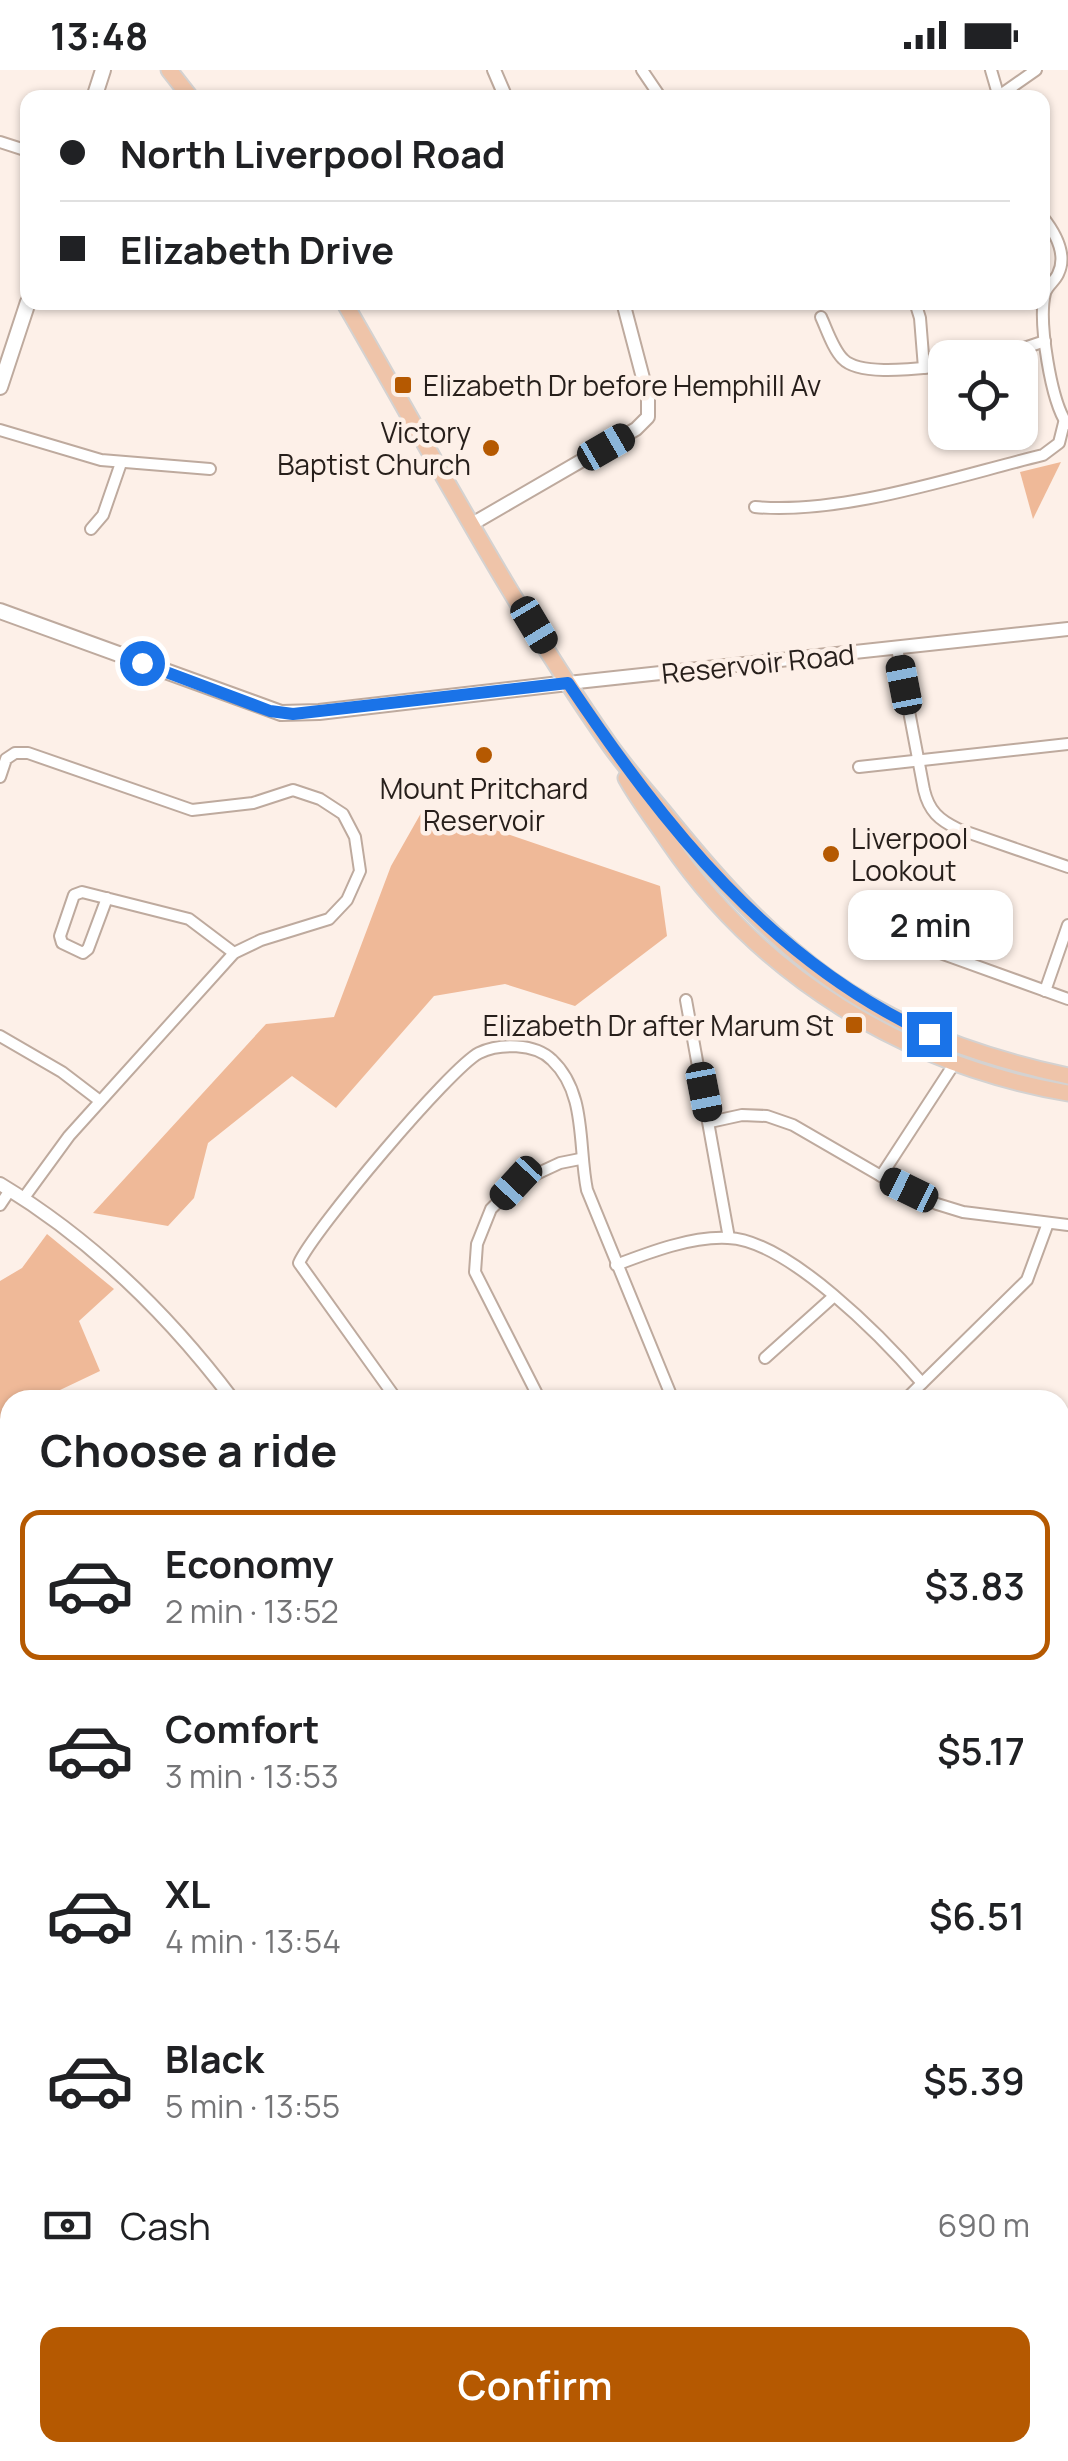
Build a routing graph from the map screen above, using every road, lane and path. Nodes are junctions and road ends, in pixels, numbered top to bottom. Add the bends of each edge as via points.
1 (169, 70) edge
2 (1036, 70) edge
3 (185, 90) edge
4 (1006, 90) edge
5 (1050, 227) edge
6 (1050, 285) edge
7 (25, 310) edge
8 (349, 310) edge
9 (626, 310) edge
10 (918, 310) edge
11 (1045, 310) edge
12 (821, 317) dead end
13 (1045, 340) junction
14 (1038, 342) edge
15 (924, 368) junction
16 (928, 368) edge
17 (0, 387) edge
18 (1066, 424) edge
19 (0, 430) edge
20 (121, 463) junction
21 (210, 469) dead end
22 (755, 506) dead end
23 (472, 524) junction
24 (92, 529) dead end
25 (0, 611) edge
26 (1068, 629) edge
27 (897, 648) junction
28 (568, 683) junction
29 (1068, 744) edge
30 (611, 747) junction
31 (918, 761) junction
32 (858, 767) dead end
33 (0, 777) edge
34 (1068, 867) edge
35 (107, 898) junction
36 (1068, 925) edge
37 (907, 941) dead end
38 (234, 953) junction
39 (1046, 991) junction
40 (686, 1000) dead end
41 (1068, 1000) edge
42 (0, 1036) edge
43 (954, 1064) junction
44 (1068, 1076) edge
45 (1068, 1094) edge
46 (100, 1101) junction
47 (710, 1122) junction
48 (580, 1159) junction
49 (881, 1176) junction
50 (5, 1187) edge
51 (23, 1199) junction
52 (0, 1205) edge
53 (1048, 1223) junction
54 (1068, 1226) edge
55 (729, 1238) junction
56 (616, 1265) junction
57 (833, 1297) junction
58 (765, 1358) dead end
59 (922, 1382) junction
60 (224, 1390) edge
61 (390, 1390) edge
62 (535, 1390) edge
63 (669, 1390) edge
64 (914, 1390) edge

1 - 3 main road
2 - 4 street
5 - 6 street via 1060,254 1060,272
7 - 17 main road
8 - 23 main road
9 - 23 street via 648,417
10 - 15 street
11 - 13 street
12 - 15 street via 848,364 866,370
13 - 14 street
13 - 18 street
15 - 16 street
18 - 22 street via 1059,443 1043,455 858,499
19 - 20 street
20 - 21 street
20 - 24 street via 104,515
23 - 28 main road
25 - 28 main road via 281,713
26 - 27 street, Reservoir Road
27 - 28 street, Reservoir Road
27 - 31 street
28 - 30 main road
29 - 31 street
30 - 43 main road via 689,873 750,940 863,1022
30 - 44 main road via 742,904 835,983 929,1034
31 - 32 street
31 - 34 street via 926,800 945,823
33 - 38 street via 6,758 28,753 192,810 293,790 343,814 360,870 347,900 329,919
35 - 35 street via 74,895 62,943 82,952 88,948
35 - 38 street via 189,919
36 - 39 street
37 - 39 street
38 - 46 street
39 - 41 street
40 - 47 street
42 - 46 street
43 - 45 main road
43 - 49 street
46 - 51 street
47 - 49 street via 768,1116
47 - 55 street
48 - 56 street
48 - 61 street via 576,1100 559,1067 530,1049 489,1050 456,1070 332,1215 300,1263
48 - 62 street via 516,1183 492,1210 477,1244 475,1272
49 - 53 street via 963,1212
50 - 51 street
50 - 52 street
51 - 60 street via 91,1249 167,1319
53 - 54 street
53 - 59 street via 1027,1280
55 - 56 street via 680,1244
55 - 57 street via 772,1252
56 - 63 street
57 - 58 street
57 - 59 street
59 - 64 street

